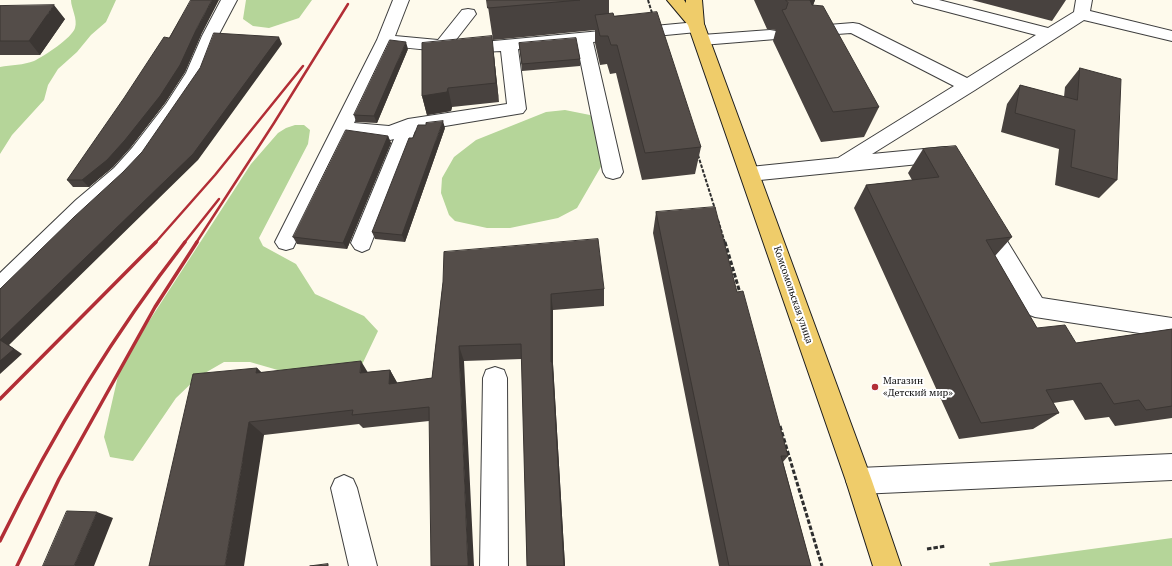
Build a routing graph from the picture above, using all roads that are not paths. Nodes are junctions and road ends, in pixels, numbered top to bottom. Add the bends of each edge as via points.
1 (229, 0) edge
2 (401, 0) edge
3 (674, 0) edge
4 (694, 0) edge
5 (920, 0) edge
6 (1083, 7) edge
7 (468, 14) dead end
8 (698, 30) junction
9 (809, 31) edge
10 (770, 34) dead end
11 (1050, 34) junction
12 (1172, 36) edge
13 (584, 38) junction
14 (385, 40) junction
15 (509, 45) junction
16 (442, 46) junction
17 (969, 86) junction
18 (408, 126) junction
19 (341, 128) junction
20 (840, 165) junction
21 (613, 172) dead end
22 (750, 174) junction
23 (956, 174) edge
24 (976, 208) edge
25 (286, 242) dead end
26 (362, 243) dead end
27 (0, 287) edge
28 (1172, 328) edge
29 (495, 378) dead end
30 (1172, 467) edge
31 (859, 481) junction
32 (344, 488) dead end
33 (364, 566) edge
34 (494, 566) edge
35 (887, 566) edge

1 - 27 lane via 194,74 139,152 121,173 83,206
2 - 14 lane
3 - 8 main road, Комсомольская улица
4 - 8 main road, Комсомольская улица
5 - 11 lane
6 - 11 lane
6 - 12 lane
7 - 16 lane
8 - 10 lane
8 - 13 lane
8 - 22 main road, Комсомольская улица
9 - 17 lane via 853,28
11 - 17 lane
13 - 15 lane
13 - 21 lane
14 - 16 lane
14 - 19 lane
15 - 16 lane
15 - 18 lane via 517,109
17 - 20 lane
18 - 19 lane via 390,133
18 - 26 lane
19 - 25 lane
20 - 22 lane
20 - 23 lane via 945,154
22 - 31 main road, Комсомольская улица
24 - 28 lane via 1035,307
29 - 34 lane
30 - 31 lane
31 - 35 main road, Комсомольская улица
32 - 33 lane

